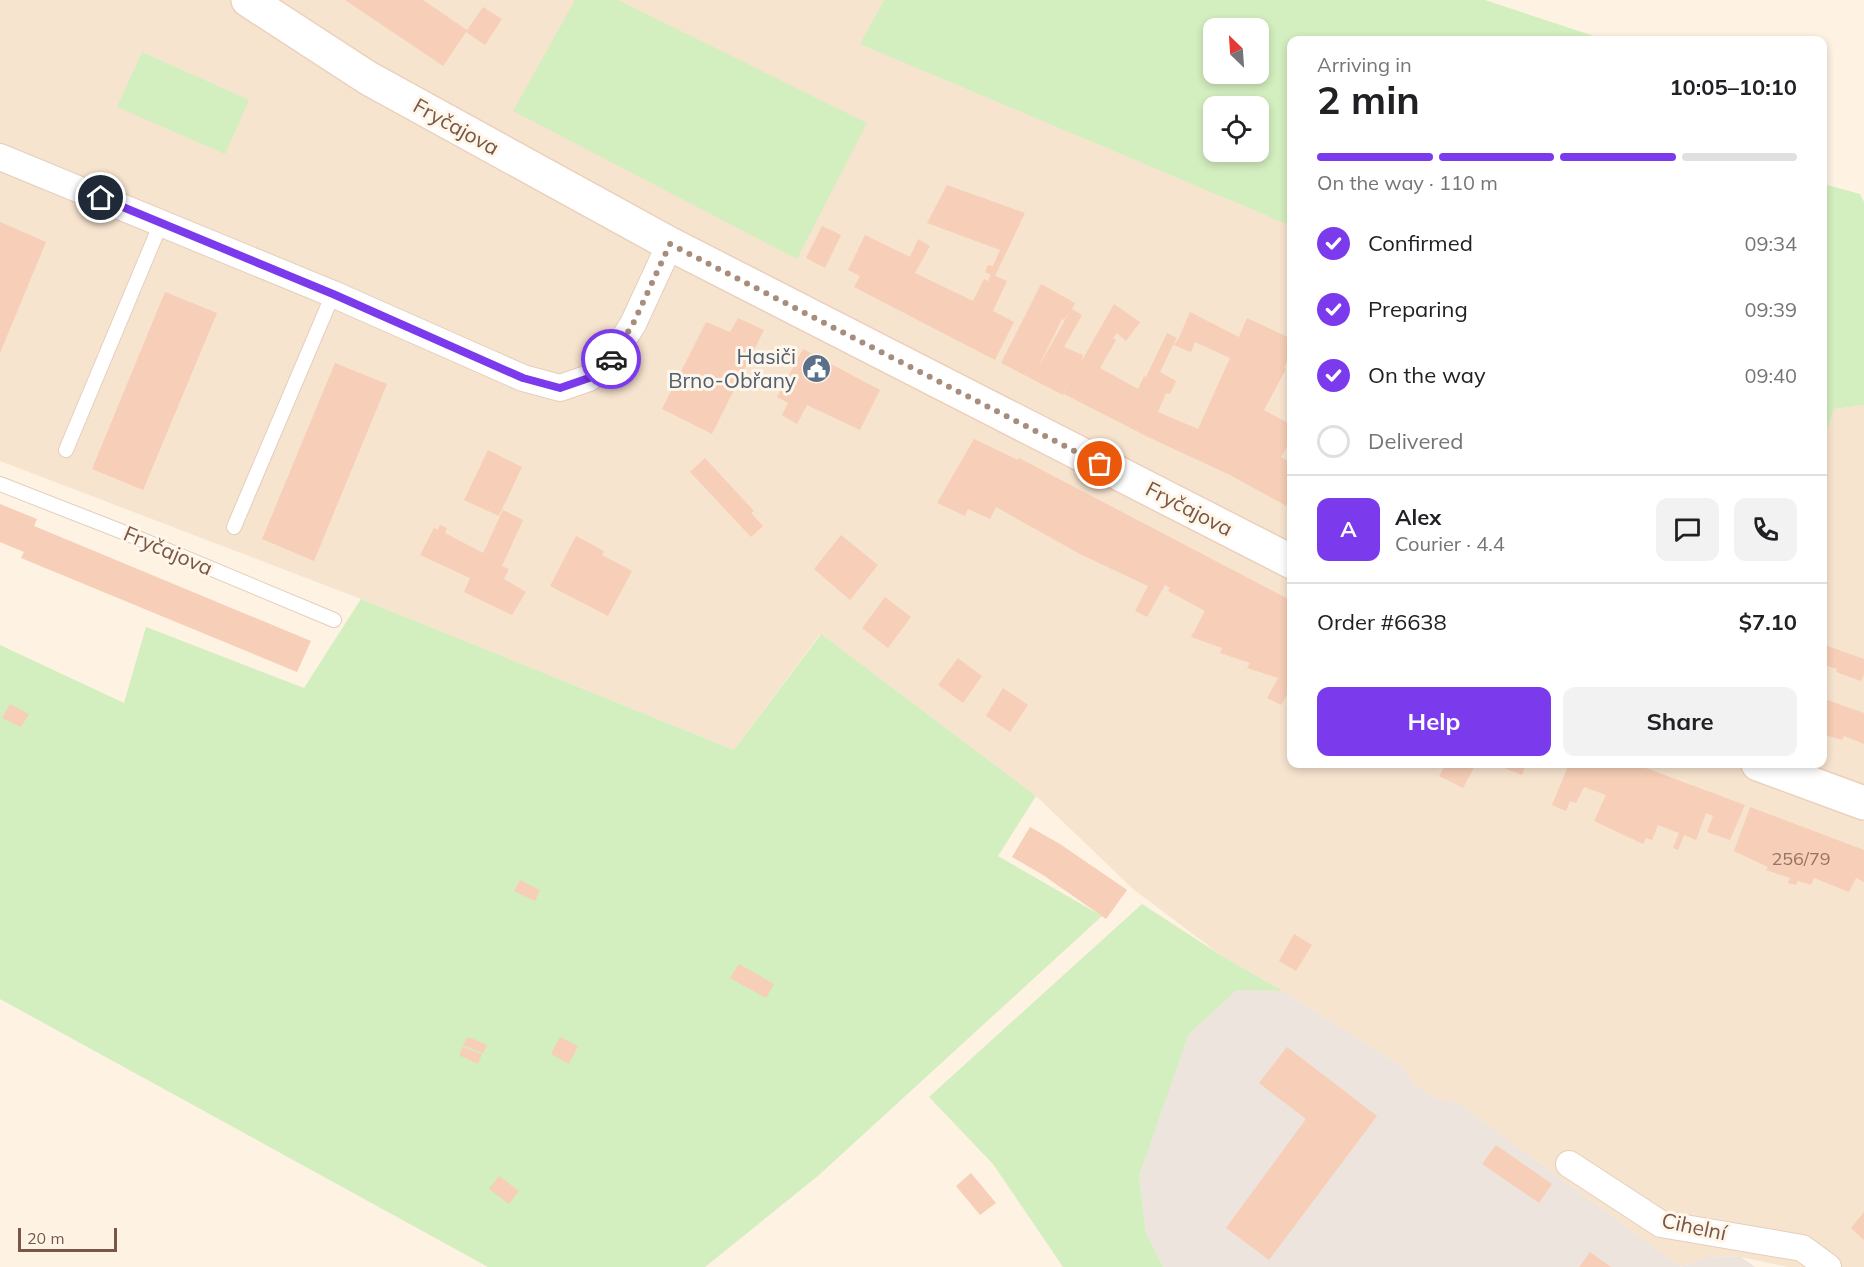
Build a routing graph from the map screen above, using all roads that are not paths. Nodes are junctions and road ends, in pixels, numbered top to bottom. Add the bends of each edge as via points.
1 (248, 0) edge
2 (0, 157) edge
3 (161, 223) junction
4 (670, 244) junction
5 (333, 294) junction
6 (66, 450) dead end
7 (0, 484) edge
8 (234, 527) dead end
9 (1287, 559) edge
10 (334, 620) dead end
11 (1769, 768) edge
12 (1864, 803) edge
13 (1569, 1164) dead end
14 (1828, 1267) edge

1 - 4 main road, Fryčajova via 368,78
2 - 3 street
3 - 5 street
3 - 6 lane
4 - 5 street via 633,324 612,357 589,378 560,388 523,378
4 - 9 main road, Fryčajova
5 - 8 lane
7 - 10 lane, Fryčajova
11 - 12 main road
13 - 14 street, Cihelní via 1661,1224 1802,1248

